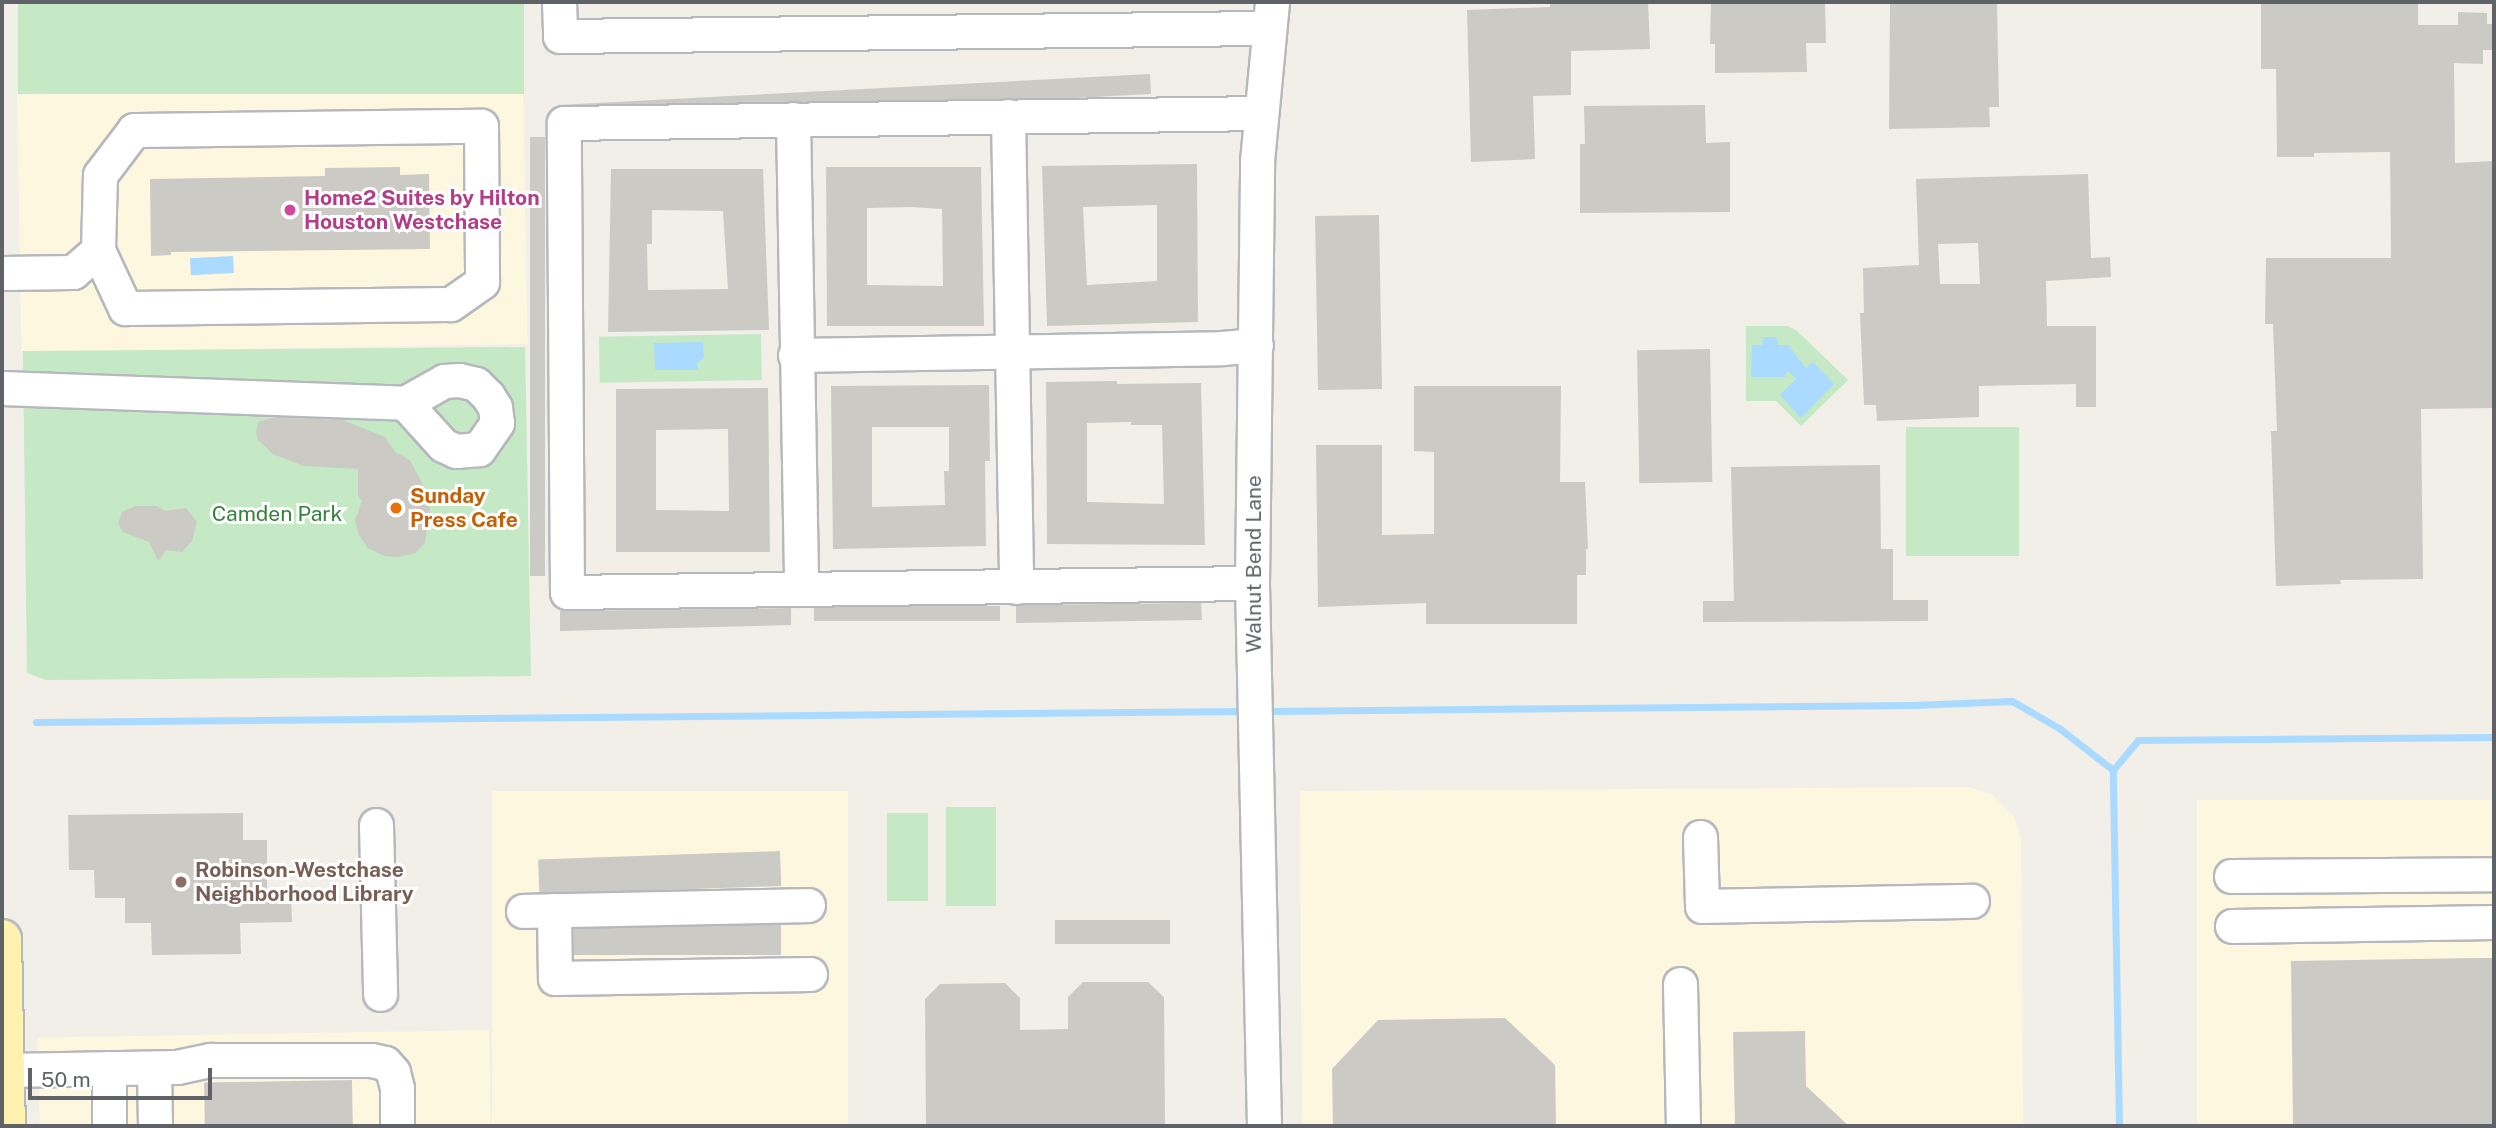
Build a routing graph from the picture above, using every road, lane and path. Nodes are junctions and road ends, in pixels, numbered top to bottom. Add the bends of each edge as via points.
1 (559, 2) edge
2 (1270, 15) edge
3 (1261, 114) junction
4 (1008, 116) junction
5 (793, 119) junction
6 (99, 250) junction
7 (2, 273) edge
8 (1256, 345) junction
9 (1014, 350) junction
10 (795, 355) junction
11 (2, 388) edge
12 (405, 403) dead end
13 (1252, 583) junction
14 (1016, 587) junction
15 (801, 589) junction
16 (376, 825) dead end
17 (1700, 837) dead end
18 (2494, 874) edge
19 (2231, 876) dead end
20 (1972, 901) dead end
21 (808, 905) dead end
22 (2494, 922) edge
23 (2232, 926) dead end
24 (2, 939) edge
25 (810, 974) dead end
26 (1680, 984) dead end
27 (380, 994) dead end
28 (109, 1068) junction
29 (154, 1068) junction
30 (5, 1070) junction
31 (6, 1126) edge
32 (109, 1126) edge
33 (155, 1126) edge
34 (397, 1126) edge
35 (1264, 1126) edge
36 (1683, 1126) edge

1 - 2 street via 560,36 1210,29
2 - 3 street, Walnut Bend Lane
3 - 4 street
3 - 8 street, Walnut Bend Lane
4 - 5 street
4 - 9 street
5 - 10 street
5 - 15 street via 564,123 567,592
6 - 6 street via 100,175 134,130 481,126 482,282 450,304 125,308
6 - 7 street via 73,272
8 - 9 street
8 - 13 street, Walnut Bend Lane
9 - 10 street
9 - 14 street
10 - 15 street
11 - 12 street
13 - 14 street
13 - 35 street, Walnut Bend Lane
14 - 15 street
16 - 27 street
17 - 20 street via 1702,906
18 - 19 street
21 - 25 street via 538,910 555,978
22 - 23 street
24 - 30 main road
26 - 36 street
28 - 29 street
28 - 30 street
28 - 32 street
29 - 33 street
29 - 34 street via 211,1060 385,1063 397,1088
30 - 31 main road

